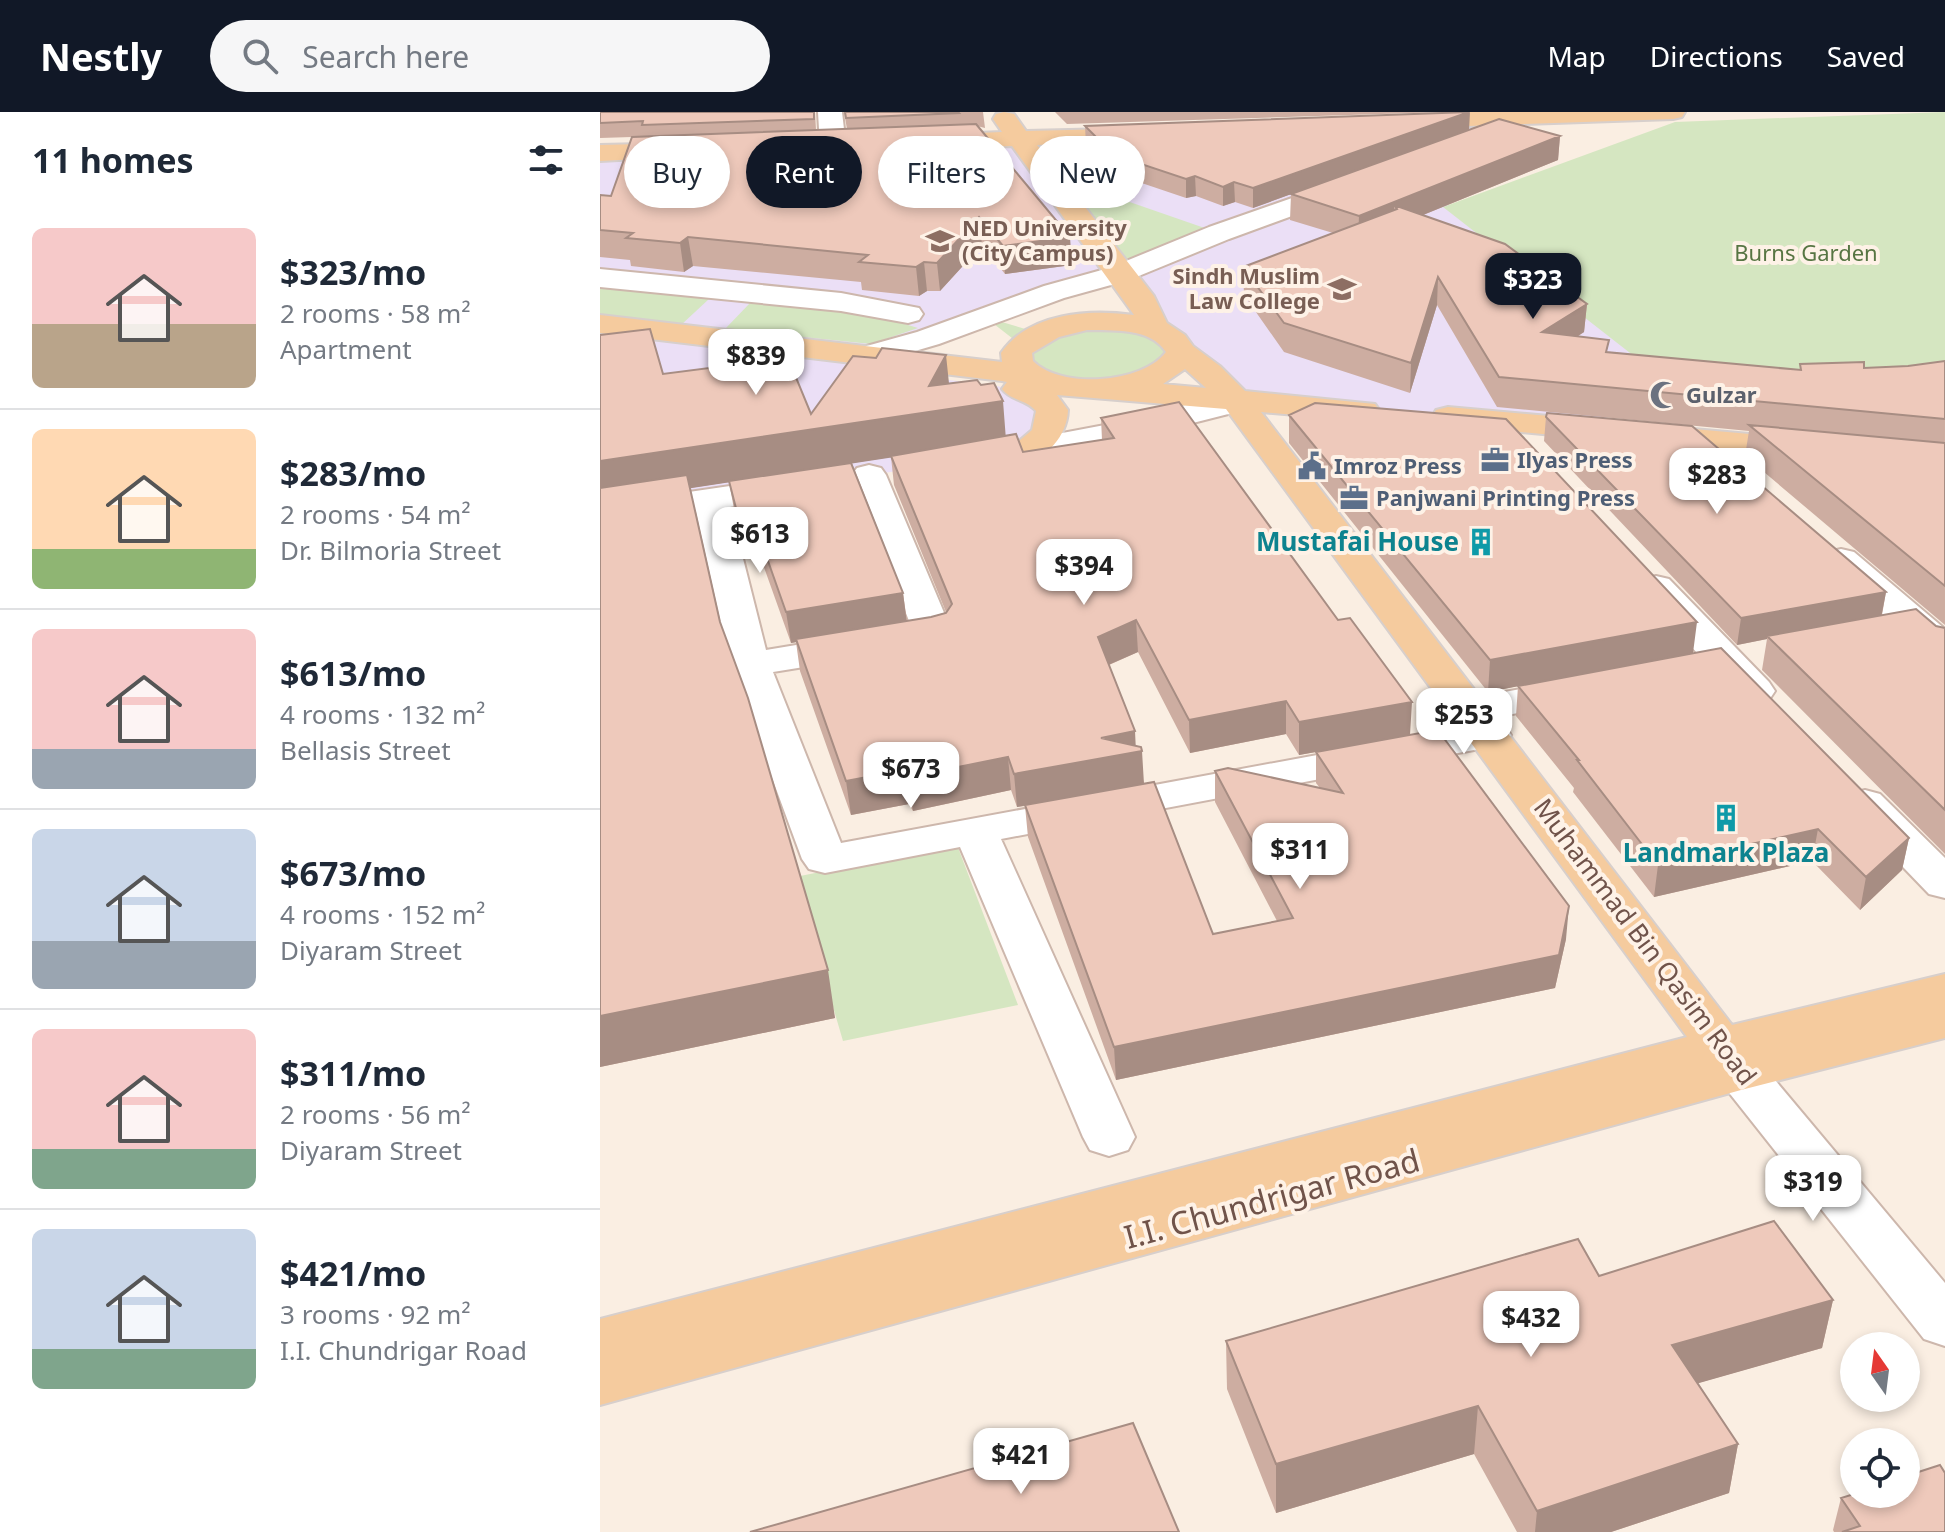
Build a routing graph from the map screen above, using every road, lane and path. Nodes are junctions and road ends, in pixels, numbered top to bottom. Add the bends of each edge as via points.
1 (830, 112) edge
2 (999, 112) edge
3 (1673, 112) edge
4 (1542, 113) edge
5 (1383, 122) edge
6 (1161, 132) edge
7 (832, 136) edge
8 (1014, 138) edge
9 (1019, 138) junction
10 (1457, 146) edge
11 (624, 152) edge
12 (600, 153) edge
13 (1373, 177) edge
14 (1119, 274) junction
15 (600, 278) edge
16 (741, 292) junction
17 (908, 314) dead end
18 (600, 324) edge
19 (1153, 327) junction
20 (704, 334) junction
21 (600, 341) edge
22 (1181, 352) junction
23 (874, 354) junction
24 (1047, 386) junction
25 (1231, 406) junction
26 (1504, 424) junction
27 (1705, 443) junction
28 (1023, 452) junction
29 (1838, 456) edge
30 (964, 461) edge
31 (1538, 461) edge
32 (1746, 478) edge
33 (711, 500) junction
34 (600, 516) edge
35 (1818, 540) edge
36 (1633, 562) edge
37 (1874, 635) edge
38 (1932, 638) edge
39 (1772, 655) edge
40 (1728, 663) junction
41 (750, 664) junction
42 (1682, 671) edge
43 (1606, 685) edge
44 (1782, 718) edge
45 (1480, 722) junction
46 (1836, 773) edge
47 (975, 831) junction
48 (1945, 884) edge
49 (1945, 990) edge
50 (1945, 1022) edge
51 (1731, 1059) junction
52 (1109, 1137) dead end
53 (1945, 1323) edge
54 (600, 1342) edge
55 (600, 1381) edge

1 - 7 street
2 - 9 main road
3 - 4 main road
4 - 5 main road
4 - 10 street
6 - 9 main road
8 - 9 main road
9 - 14 main road
11 - 12 main road
13 - 14 street
14 - 19 main road via 1149,308
14 - 23 street
15 - 16 street
16 - 17 street
16 - 20 street
18 - 20 main road
19 - 22 main road, Muhammad Bin Qasim Road via 1170,336
19 - 24 main road via 1087,321 1049,328 1017,353 1019,364
20 - 23 main road
21 - 24 main road
22 - 24 main road via 1169,369 1152,379
22 - 25 main road, Muhammad Bin Qasim Road via 1209,373
23 - 24 main road via 1007,372
24 - 25 main road via 1145,405
24 - 28 main road via 1041,396 1052,410 1052,422 1046,435
25 - 26 main road
25 - 28 street
25 - 45 main road, Muhammad Bin Qasim Road
26 - 27 main road
26 - 31 street
27 - 29 main road
27 - 32 street
28 - 30 street
33 - 34 street
33 - 41 street
33 - 41 street via 860,477 934,634
35 - 38 street
36 - 40 street
37 - 38 street
39 - 40 street
40 - 42 street
40 - 44 street
41 - 47 street via 825,859
43 - 45 street
45 - 47 street
45 - 51 main road, Muhammad Bin Qasim Road
46 - 48 street
47 - 52 street
49 - 51 main road, I.I. Chundrigar Road
50 - 51 main road, I.I. Chundrigar Road
51 - 53 street, Muhammad Bin Qasim Road
51 - 54 main road, I.I. Chundrigar Road
51 - 55 main road, I.I. Chundrigar Road

